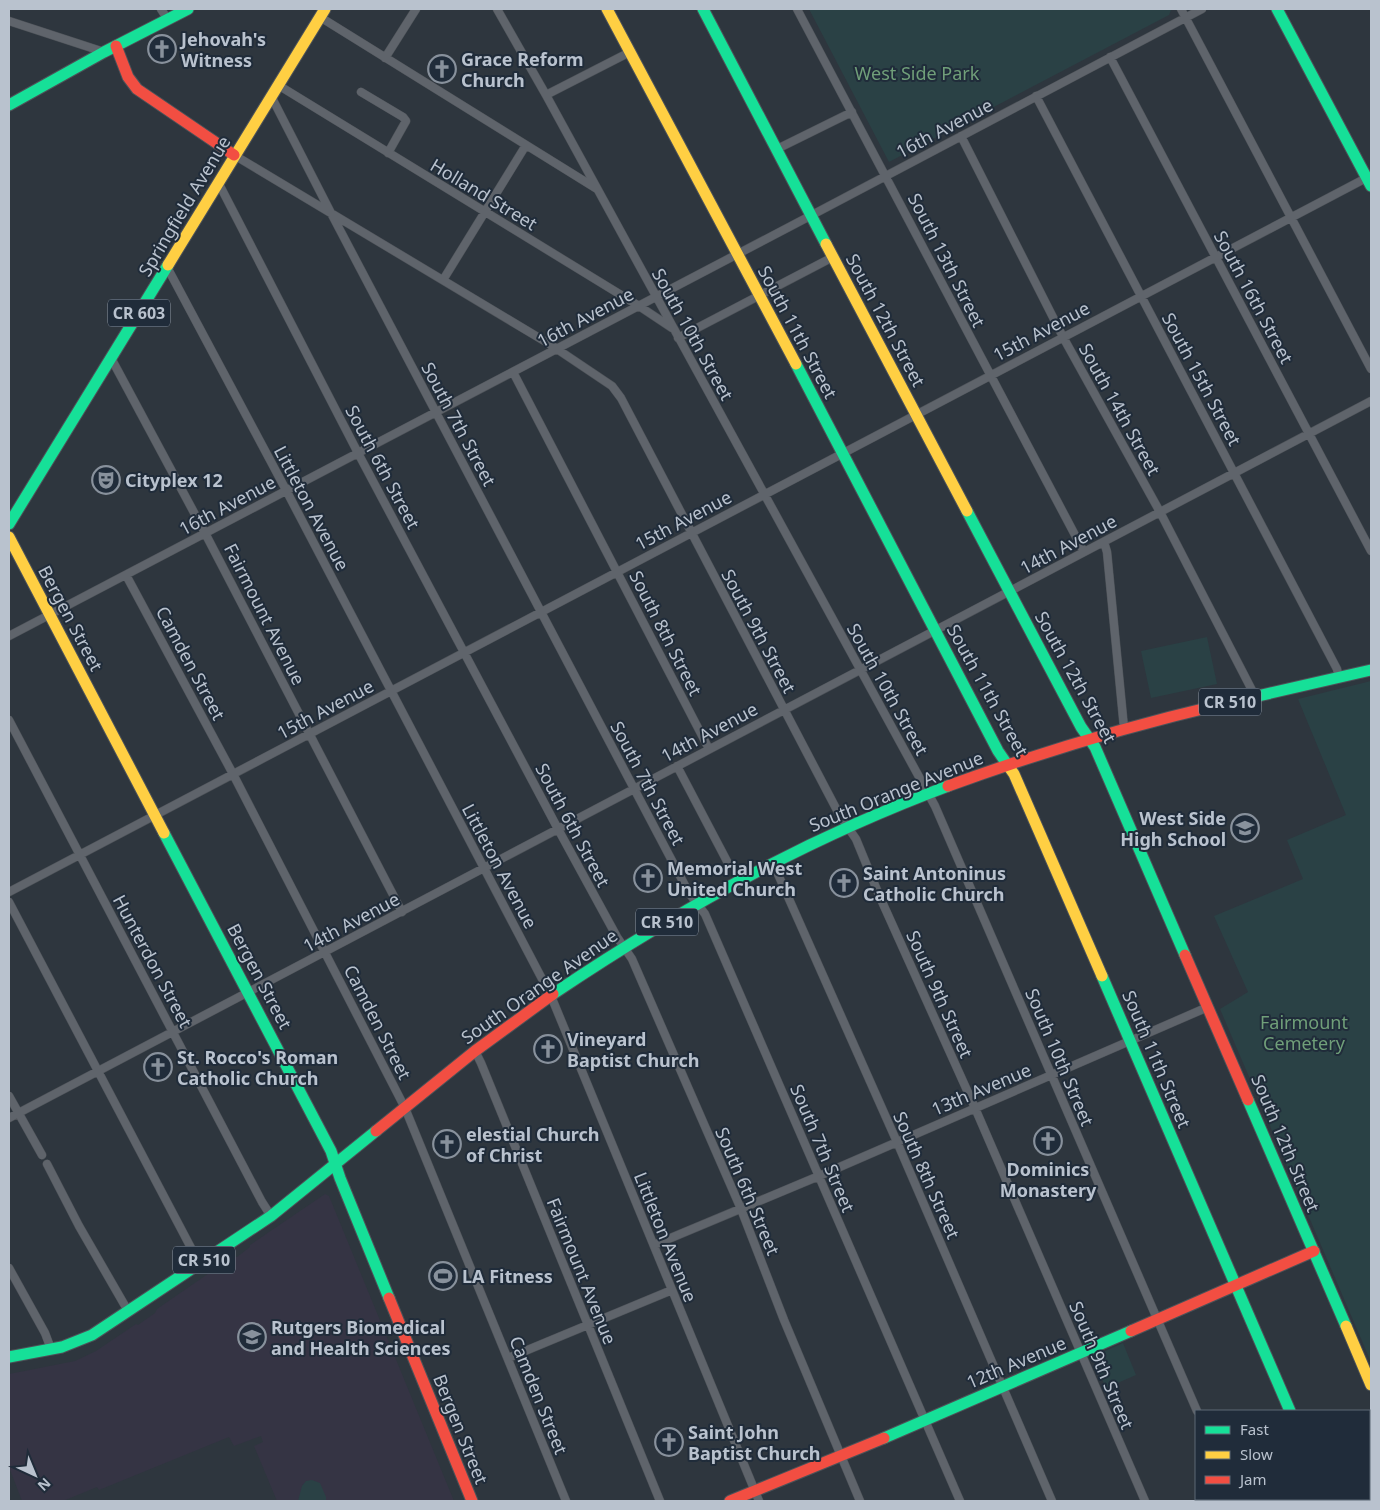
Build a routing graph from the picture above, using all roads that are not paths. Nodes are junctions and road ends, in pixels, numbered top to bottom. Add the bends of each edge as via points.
1 (161, 9) edge
2 (188, 9) edge
3 (416, 9) edge
4 (497, 9) edge
5 (607, 9) edge
6 (703, 9) edge
7 (798, 9) edge
8 (1181, 9) edge
9 (1202, 9) edge
10 (1277, 9) edge
11 (323, 13) edge
12 (1186, 17) junction
13 (168, 20) junction
14 (9, 21) edge
15 (116, 46) junction
16 (104, 52) junction
17 (630, 52) junction
18 (1110, 57) junction
19 (385, 58) junction
20 (278, 86) junction
21 (361, 92) dead end
22 (546, 95) junction
23 (272, 96) junction
24 (1036, 96) junction
25 (11, 102) edge
26 (852, 112) junction
27 (961, 136) junction
28 (526, 145) junction
29 (777, 149) junction
30 (388, 153) junction
31 (234, 155) junction
32 (886, 176) junction
33 (1370, 179) edge
34 (218, 182) junction
35 (597, 189) junction
36 (485, 212) junction
37 (331, 213) junction
38 (812, 215) junction
39 (1292, 216) junction
40 (737, 254) junction
41 (1216, 256) junction
42 (833, 257) junction
43 (167, 268) junction
44 (443, 280) junction
45 (758, 295) junction
46 (1141, 296) junction
47 (656, 297) junction
48 (639, 306) junction
49 (673, 329) junction
50 (1063, 337) junction
51 (678, 338) junction
52 (557, 349) junction
53 (111, 358) junction
54 (1371, 369) edge
55 (513, 372) junction
56 (990, 376) junction
57 (1371, 402) edge
58 (436, 412) junction
59 (916, 414) junction
60 (1310, 434) junction
61 (358, 453) junction
62 (843, 453) junction
63 (1235, 473) junction
64 (286, 490) junction
65 (764, 495) junction
66 (1160, 512) junction
67 (9, 524) edge
68 (205, 533) junction
69 (691, 533) junction
70 (9, 537) edge
71 (1104, 542) junction
72 (1371, 551) edge
73 (1084, 552) junction
74 (617, 572) junction
75 (126, 575) junction
76 (1009, 592) junction
77 (541, 612) junction
78 (50, 614) junction
79 (935, 631) junction
80 (9, 636) edge
81 (464, 652) junction
82 (860, 670) junction
83 (1371, 670) edge
84 (1339, 678) junction
85 (391, 691) junction
86 (1255, 696) junction
87 (784, 710) junction
88 (9, 720) edge
89 (1124, 728) junction
90 (310, 734) junction
91 (1089, 738) junction
92 (709, 749) junction
93 (1008, 764) junction
94 (677, 766) junction
95 (233, 774) junction
96 (634, 788) junction
97 (928, 794) junction
98 (154, 816) junction
99 (849, 827) junction
100 (558, 829) junction
101 (80, 855) junction
102 (772, 863) junction
103 (729, 865) dead end
104 (484, 869) junction
105 (9, 892) edge
106 (9, 902) edge
107 (697, 903) junction
108 (402, 912) junction
109 (625, 948) junction
110 (325, 952) junction
111 (249, 992) junction
112 (551, 996) junction
113 (1208, 1007) junction
114 (173, 1031) junction
115 (1130, 1042) junction
116 (475, 1052) junction
117 (98, 1072) junction
118 (1052, 1075) junction
119 (9, 1096) edge
120 (405, 1108) junction
121 (974, 1108) junction
122 (18, 1113) junction
123 (9, 1118) edge
124 (897, 1142) junction
125 (42, 1155) dead end
126 (47, 1164) dead end
127 (336, 1165) junction
128 (819, 1176) junction
129 (741, 1209) junction
130 (271, 1216) junction
131 (654, 1245) junction
132 (1314, 1251) junction
133 (199, 1262) junction
134 (9, 1268) edge
135 (1235, 1285) junction
136 (672, 1290) junction
137 (128, 1311) junction
138 (1158, 1319) junction
139 (588, 1324) junction
140 (51, 1349) junction
141 (1080, 1353) junction
142 (9, 1358) edge
143 (508, 1358) junction
144 (1371, 1385) edge
145 (1002, 1386) junction
146 (1197, 1410) edge
147 (1290, 1410) edge
148 (924, 1421) junction
149 (841, 1456) junction
150 (757, 1496) edge
151 (472, 1501) edge
152 (566, 1501) edge
153 (660, 1501) edge
154 (730, 1501) edge
155 (860, 1501) edge
156 (960, 1501) edge
157 (1052, 1501) edge
158 (1145, 1501) edge

1 - 13 street
2 - 13 street
3 - 19 street
4 - 22 street, South 10th Street
5 - 17 street, South 11th Street
6 - 29 street, South 12th Street
7 - 26 street, South 13th Street
8 - 12 street
9 - 12 street, 16th Avenue
10 - 33 street
11 - 19 street
11 - 20 street, Springfield Avenue / CR 603
12 - 18 street, 16th Avenue
12 - 39 street
13 - 15 street
14 - 16 street
15 - 16 street
15 - 31 street via 128,77 137,88
16 - 25 street
17 - 22 street
17 - 40 street, South 11th Street
18 - 24 street, 16th Avenue
18 - 41 street, South 16th Street
19 - 28 street
20 - 23 street, Springfield Avenue / CR 603
20 - 30 street, Holland Street
21 - 30 street via 403,116 406,121
22 - 35 street, South 10th Street
23 - 31 street, Springfield Avenue / CR 603
23 - 37 street, South 7th Street
24 - 27 street, 16th Avenue
24 - 46 street, South 15th Street
26 - 29 street
26 - 32 street, South 13th Street
27 - 32 street, 16th Avenue
27 - 50 street, South 14th Street
28 - 35 street
28 - 36 street
29 - 38 street, South 12th Street
30 - 36 street, Holland Street
31 - 34 street, Springfield Avenue / CR 603
31 - 37 street, South 9th Street
32 - 38 street, 16th Avenue
32 - 56 street, South 13th Street
33 - 39 street, 15th Avenue
34 - 43 street, Springfield Avenue / CR 603
34 - 61 street, South 6th Street
35 - 47 street, South 10th Street
36 - 44 street
36 - 48 street, Holland Street
37 - 44 street, South 9th Street
37 - 58 street, South 7th Street
38 - 40 street, 16th Avenue
38 - 42 street, South 12th Street
39 - 41 street, 15th Avenue
39 - 54 street
40 - 45 street, South 11th Street
40 - 47 street, 16th Avenue
41 - 46 street, 15th Avenue
41 - 60 street, South 16th Street
42 - 45 street
42 - 59 street, South 12th Street
43 - 53 street, Springfield Avenue / CR 603
43 - 64 street, Littleton Avenue
44 - 52 street, South 9th Street
45 - 51 street
45 - 62 street, South 11th Street
46 - 50 street, 15th Avenue
46 - 63 street, South 15th Street
47 - 48 street, 16th Avenue
47 - 49 street, South 10th Street
48 - 49 street, Holland Street
48 - 52 street, 16th Avenue
49 - 51 street, South 10th Street
50 - 56 street, 15th Avenue
50 - 66 street, South 14th Street
51 - 65 street, South 10th Street
52 - 55 street, 16th Avenue
52 - 69 street, South 9th Street via 612,386 621,398
53 - 67 street, Springfield Avenue / CR 603
53 - 68 street, Fairmount Avenue
55 - 58 street, 16th Avenue
55 - 74 street, South 8th Street
56 - 59 street, 15th Avenue
56 - 73 street, South 13th Street
57 - 60 street, 14th Avenue
58 - 61 street, 16th Avenue
58 - 77 street, South 7th Street
59 - 62 street, 15th Avenue
59 - 76 street, South 12th Street
60 - 63 street, 14th Avenue
60 - 72 street, South 16th Street
61 - 64 street, 16th Avenue
61 - 81 street, South 6th Street
62 - 65 street, 15th Avenue
62 - 79 street, South 11th Street
63 - 66 street, 14th Avenue
63 - 84 street, South 15th Street via 1337,668
64 - 68 street, 16th Avenue
64 - 85 street, Littleton Avenue
65 - 69 street, 15th Avenue
65 - 82 street, South 10th Street
66 - 71 street, 14th Avenue
66 - 86 street, South 14th Street
68 - 75 street, 16th Avenue
68 - 90 street, Fairmount Avenue
69 - 74 street, 15th Avenue
69 - 87 street, South 9th Street
70 - 78 street, Bergen Street
71 - 73 street, 14th Avenue
71 - 89 street via 1108,552
73 - 76 street, 14th Avenue
74 - 77 street, 15th Avenue
74 - 92 street, South 8th Street
75 - 78 street, 16th Avenue
75 - 95 street, Camden Street
76 - 79 street, 14th Avenue
76 - 91 street, South 12th Street
77 - 81 street, 15th Avenue
77 - 96 street, South 7th Street
78 - 80 street, 16th Avenue
78 - 98 street, Bergen Street
79 - 82 street, 14th Avenue
79 - 93 street, South 11th Street via 998,751
81 - 85 street, 15th Avenue
81 - 100 street, South 6th Street
82 - 87 street, 14th Avenue
82 - 97 street, South 10th Street
83 - 84 street, South Orange Avenue / CR 510
84 - 86 street, South Orange Avenue / CR 510
85 - 90 street, 15th Avenue
85 - 104 street, Littleton Avenue
86 - 89 street, South Orange Avenue / CR 510
87 - 92 street, 14th Avenue
87 - 99 street, South 9th Street via 840,816
88 - 101 street, Hunterdon Street
89 - 91 street, South Orange Avenue / CR 510
90 - 95 street, 15th Avenue
90 - 108 street, Fairmount Avenue
91 - 93 street, South Orange Avenue / CR 510
91 - 113 street, South 12th Street via 1110,779
92 - 94 street, 14th Avenue
93 - 97 street, South Orange Avenue / CR 510
93 - 115 street, South 11th Street
94 - 96 street, 14th Avenue
94 - 103 street
95 - 98 street, 15th Avenue
95 - 110 street, Camden Street
96 - 100 street, 14th Avenue
96 - 107 street, South 7th Street
97 - 99 street, South Orange Avenue / CR 510
97 - 118 street, South 10th Street
98 - 101 street, 15th Avenue
98 - 111 street, Bergen Street
99 - 102 street, South Orange Avenue / CR 510
99 - 121 street, South 9th Street
100 - 104 street, 14th Avenue
100 - 109 street, South 6th Street
101 - 105 street, 15th Avenue
101 - 114 street, Hunterdon Street
102 - 107 street, South Orange Avenue / CR 510
102 - 124 street, South 8th Street
104 - 108 street, 14th Avenue
104 - 112 street, Littleton Avenue
106 - 117 street
107 - 109 street, South Orange Avenue / CR 510
107 - 128 street, South 7th Street via 705,914
108 - 110 street, 14th Avenue
109 - 112 street, South Orange Avenue / CR 510
109 - 129 street, South 6th Street
110 - 111 street, 14th Avenue
110 - 120 street, Camden Street
111 - 114 street, 14th Avenue
111 - 127 street, Bergen Street via 326,1139
112 - 116 street, South Orange Avenue / CR 510
112 - 131 street, Littleton Avenue
113 - 115 street, 13th Avenue
113 - 132 street, South 12th Street
114 - 117 street, 14th Avenue
114 - 130 street, Hunterdon Street
115 - 118 street, 13th Avenue
115 - 135 street, South 11th Street
116 - 120 street, South Orange Avenue / CR 510
116 - 139 street, Fairmount Avenue
117 - 122 street, 14th Avenue
117 - 133 street
118 - 121 street, 13th Avenue
118 - 138 street, South 10th Street
119 - 122 street
120 - 127 street, South Orange Avenue / CR 510
120 - 143 street, Camden Street
121 - 124 street, 13th Avenue
121 - 141 street, South 9th Street
122 - 123 street, 14th Avenue
122 - 125 street
124 - 128 street, 13th Avenue
124 - 145 street, South 8th Street
126 - 137 street
127 - 130 street, South Orange Avenue / CR 510
127 - 151 street, Bergen Street
128 - 129 street, 13th Avenue
128 - 148 street, South 7th Street
129 - 131 street, 13th Avenue
129 - 149 street, South 6th Street
130 - 133 street, South Orange Avenue / CR 510
131 - 136 street, Littleton Avenue
132 - 135 street, 12th Avenue
132 - 144 street, South 12th Street
133 - 137 street, South Orange Avenue / CR 510
134 - 140 street
135 - 138 street, 12th Avenue
135 - 147 street, South 11th Street
136 - 139 street
136 - 150 street, Littleton Avenue
137 - 140 street, South Orange Avenue / CR 510 via 84,1340
138 - 141 street, 12th Avenue
138 - 146 street, South 10th Street
139 - 143 street
139 - 153 street, Fairmount Avenue
140 - 142 street, South Orange Avenue / CR 510
141 - 145 street, 12th Avenue
141 - 158 street, South 9th Street
143 - 152 street, Camden Street
145 - 148 street, 12th Avenue
145 - 157 street, South 8th Street
148 - 149 street, 12th Avenue
148 - 156 street, South 7th Street
149 - 150 street, 12th Avenue
149 - 155 street, South 6th Street
150 - 154 street, 12th Avenue

